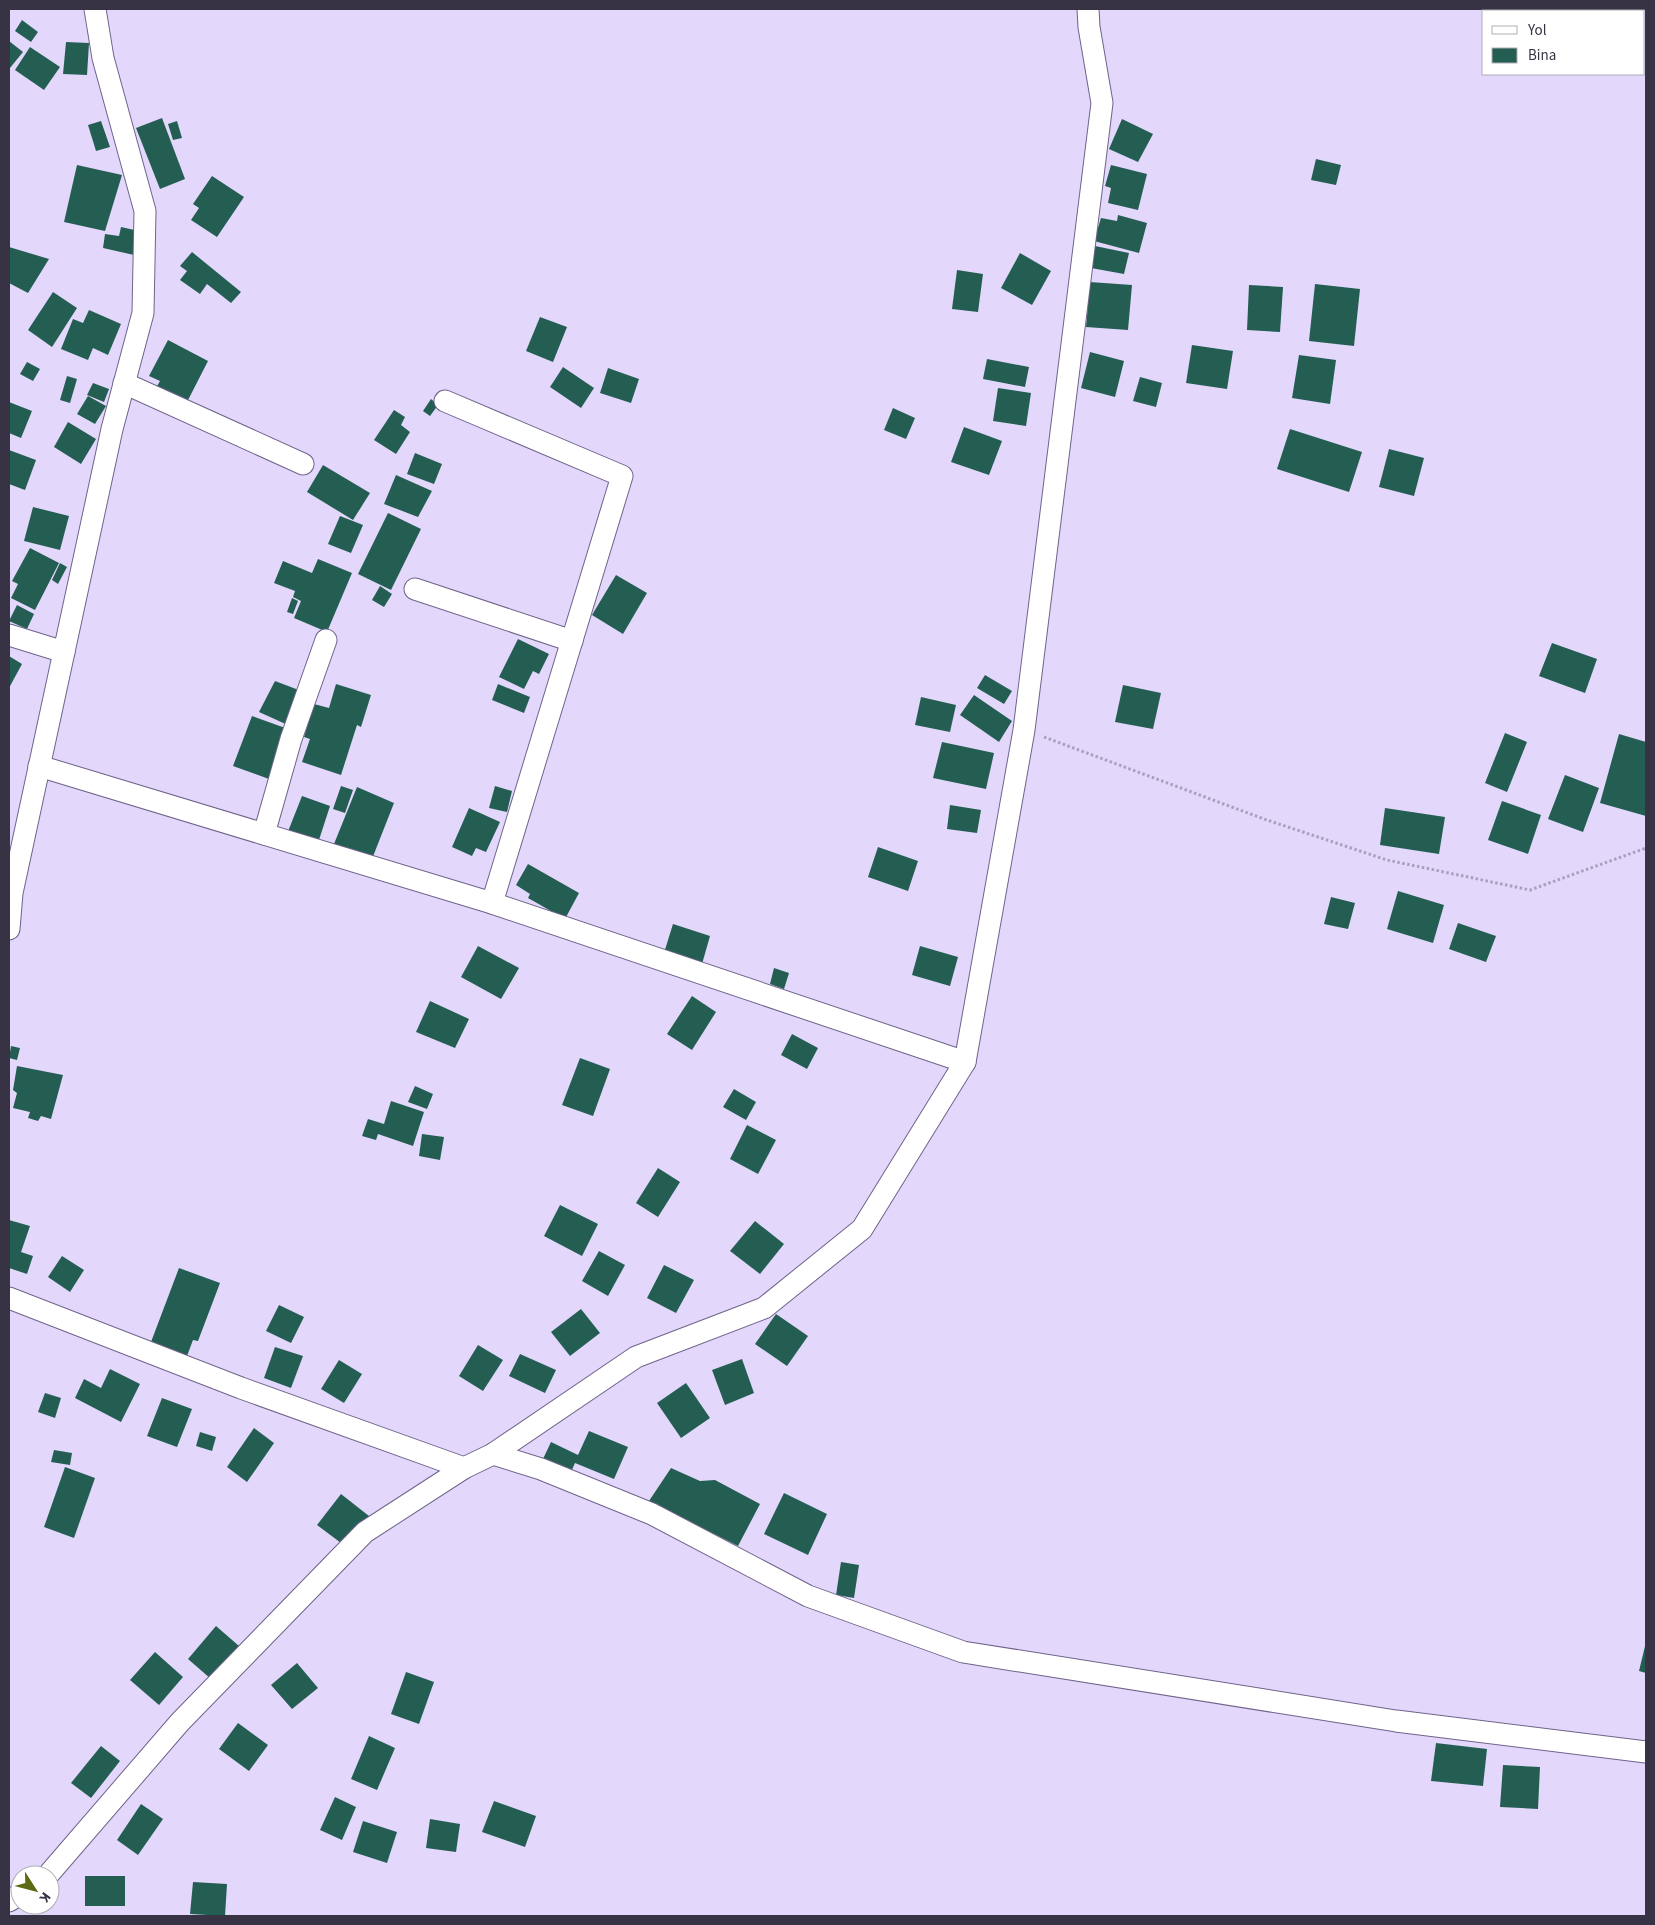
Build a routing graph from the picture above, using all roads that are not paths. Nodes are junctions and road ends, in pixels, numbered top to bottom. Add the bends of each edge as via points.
1 (95, 9) edge
2 (1088, 9) edge
3 (124, 383) junction
4 (445, 401) dead end
5 (303, 464) dead end
6 (415, 589) dead end
7 (9, 635) edge
8 (326, 640) dead end
9 (572, 641) junction
10 (64, 652) junction
11 (39, 766) junction
12 (264, 834) junction
13 (492, 903) junction
14 (9, 929) edge
15 (966, 1062) junction
16 (9, 1298) edge
17 (493, 1454) junction
18 (464, 1468) junction
19 (1646, 1752) edge
20 (57, 1865) edge

1 - 3 street via 103,58 146,211 143,313
2 - 15 street via 1102,103 1024,730
3 - 5 street
3 - 10 street
4 - 9 street via 622,476
6 - 9 street
7 - 10 street
8 - 12 street via 291,739
9 - 13 street
10 - 11 street
11 - 12 street
11 - 14 street via 12,893
12 - 13 street
13 - 15 street
15 - 17 street via 862,1229 764,1308 636,1357
16 - 18 street via 241,1388
17 - 18 street
17 - 19 street via 541,1469 652,1514 808,1596 963,1652 1396,1721
18 - 20 street via 365,1532 180,1722

